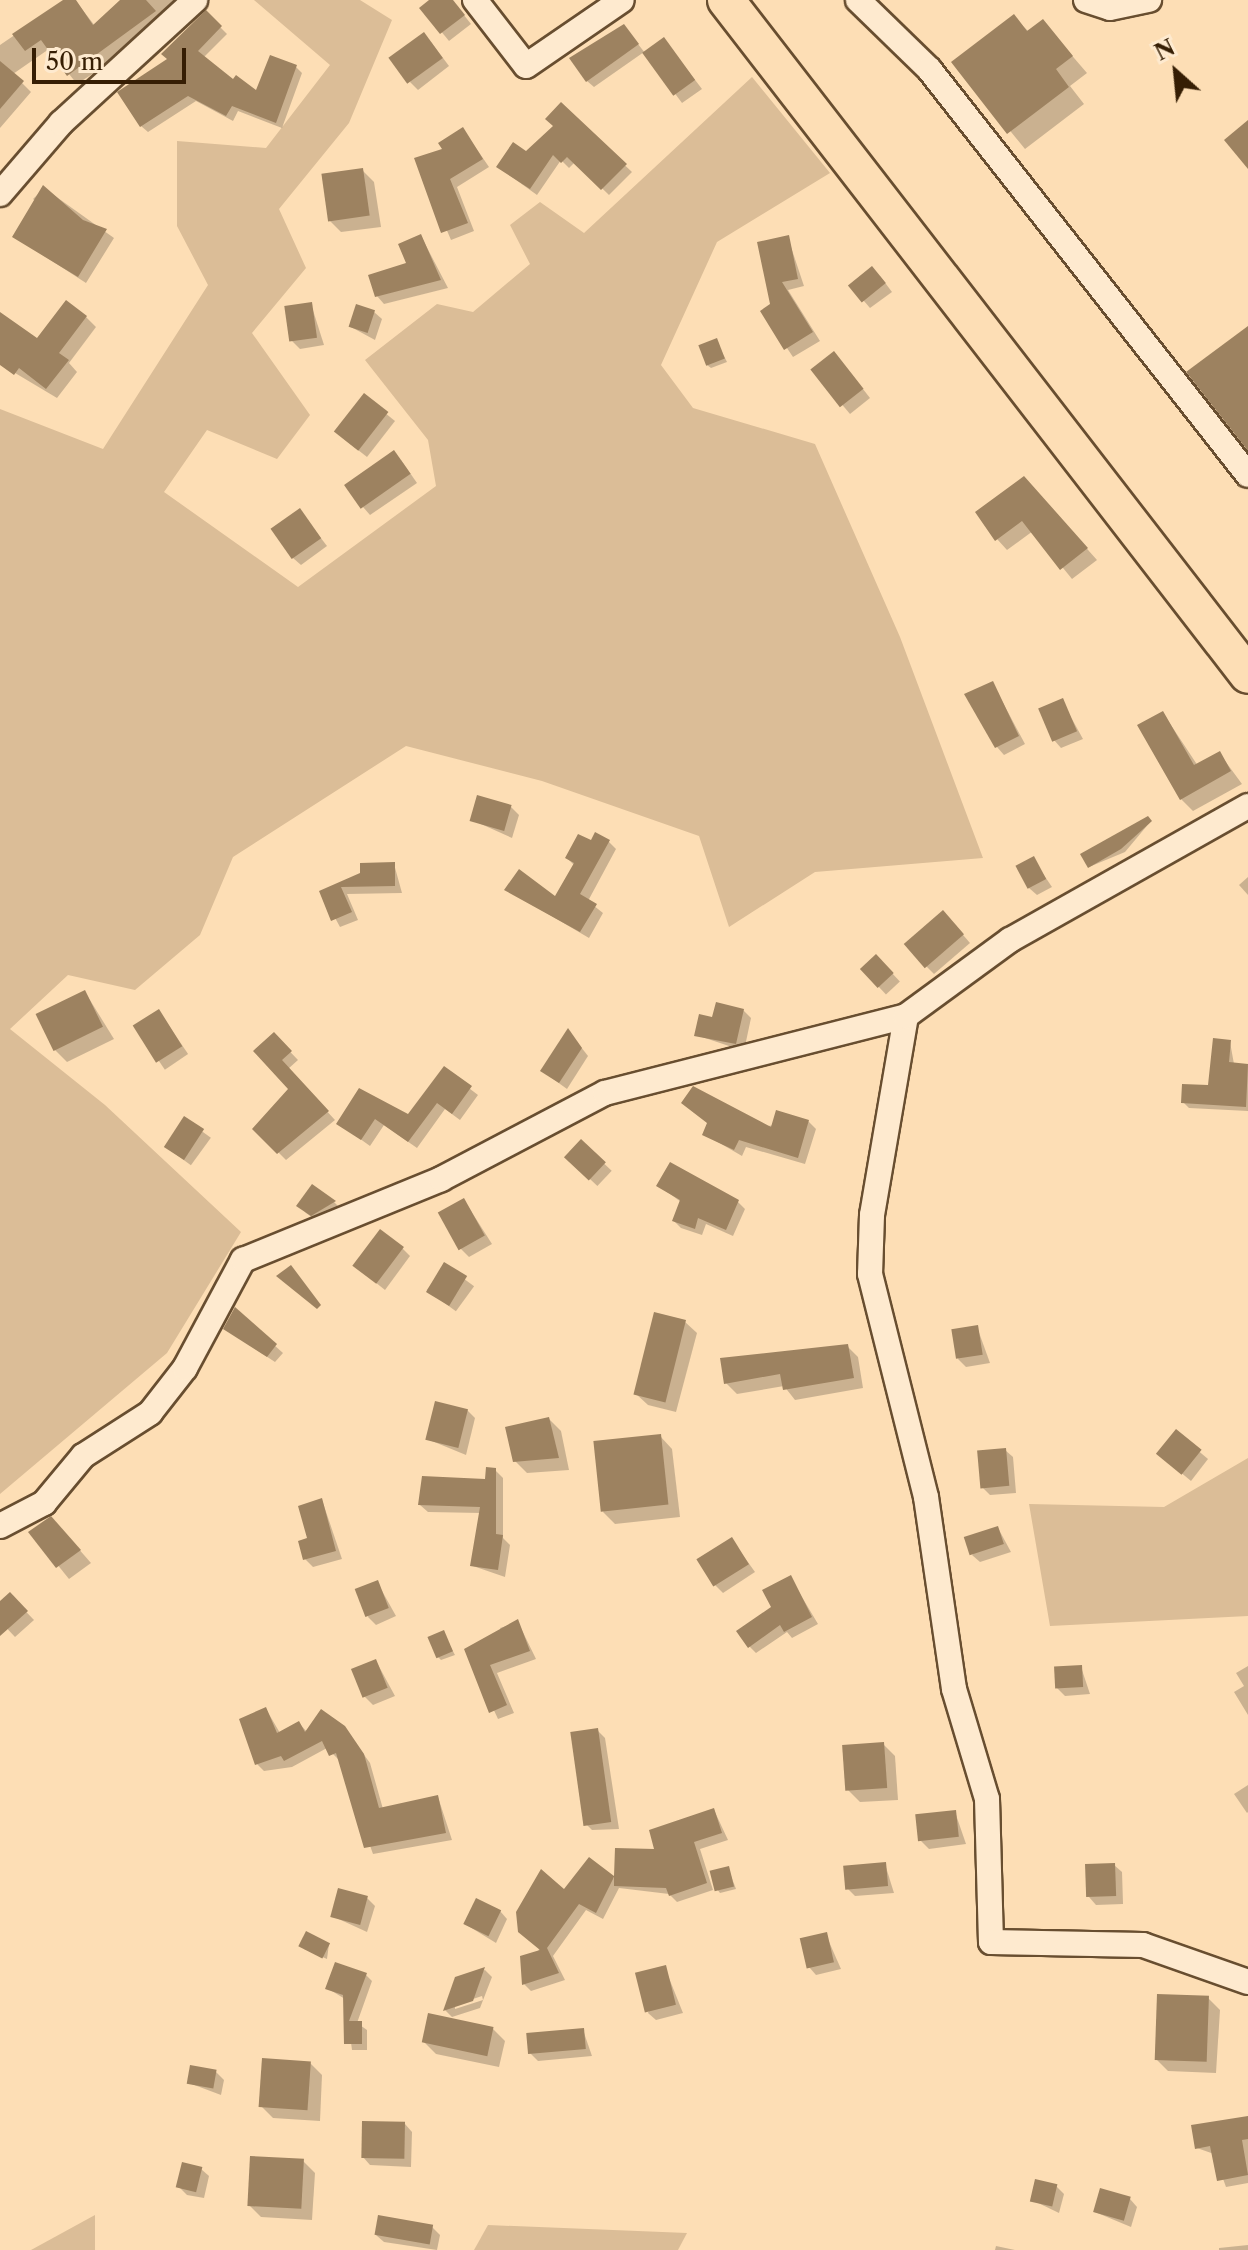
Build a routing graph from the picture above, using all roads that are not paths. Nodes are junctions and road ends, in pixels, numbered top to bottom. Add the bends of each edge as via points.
1 (195, 0) edge
2 (475, 0) edge
3 (622, 0) edge
4 (726, 0) edge
5 (858, 0) edge
6 (1086, 0) edge
7 (1149, 0) edge
8 (0, 194) edge
9 (1248, 475) edge
10 (1248, 675) edge
11 (1248, 806) edge
12 (906, 1016) junction
13 (0, 1526) edge
14 (1248, 1982) edge

1 - 8 street via 61,123
2 - 3 street via 526,66
4 - 10 main road
5 - 9 street via 929,69
6 - 7 street via 1110,8
11 - 12 street via 1010,940
12 - 13 street via 605,1093 441,1179 243,1260 185,1368 150,1413 83,1456 44,1503
12 - 14 street via 872,1215 870,1274 926,1497 954,1689 987,1799 991,1942 1143,1945

